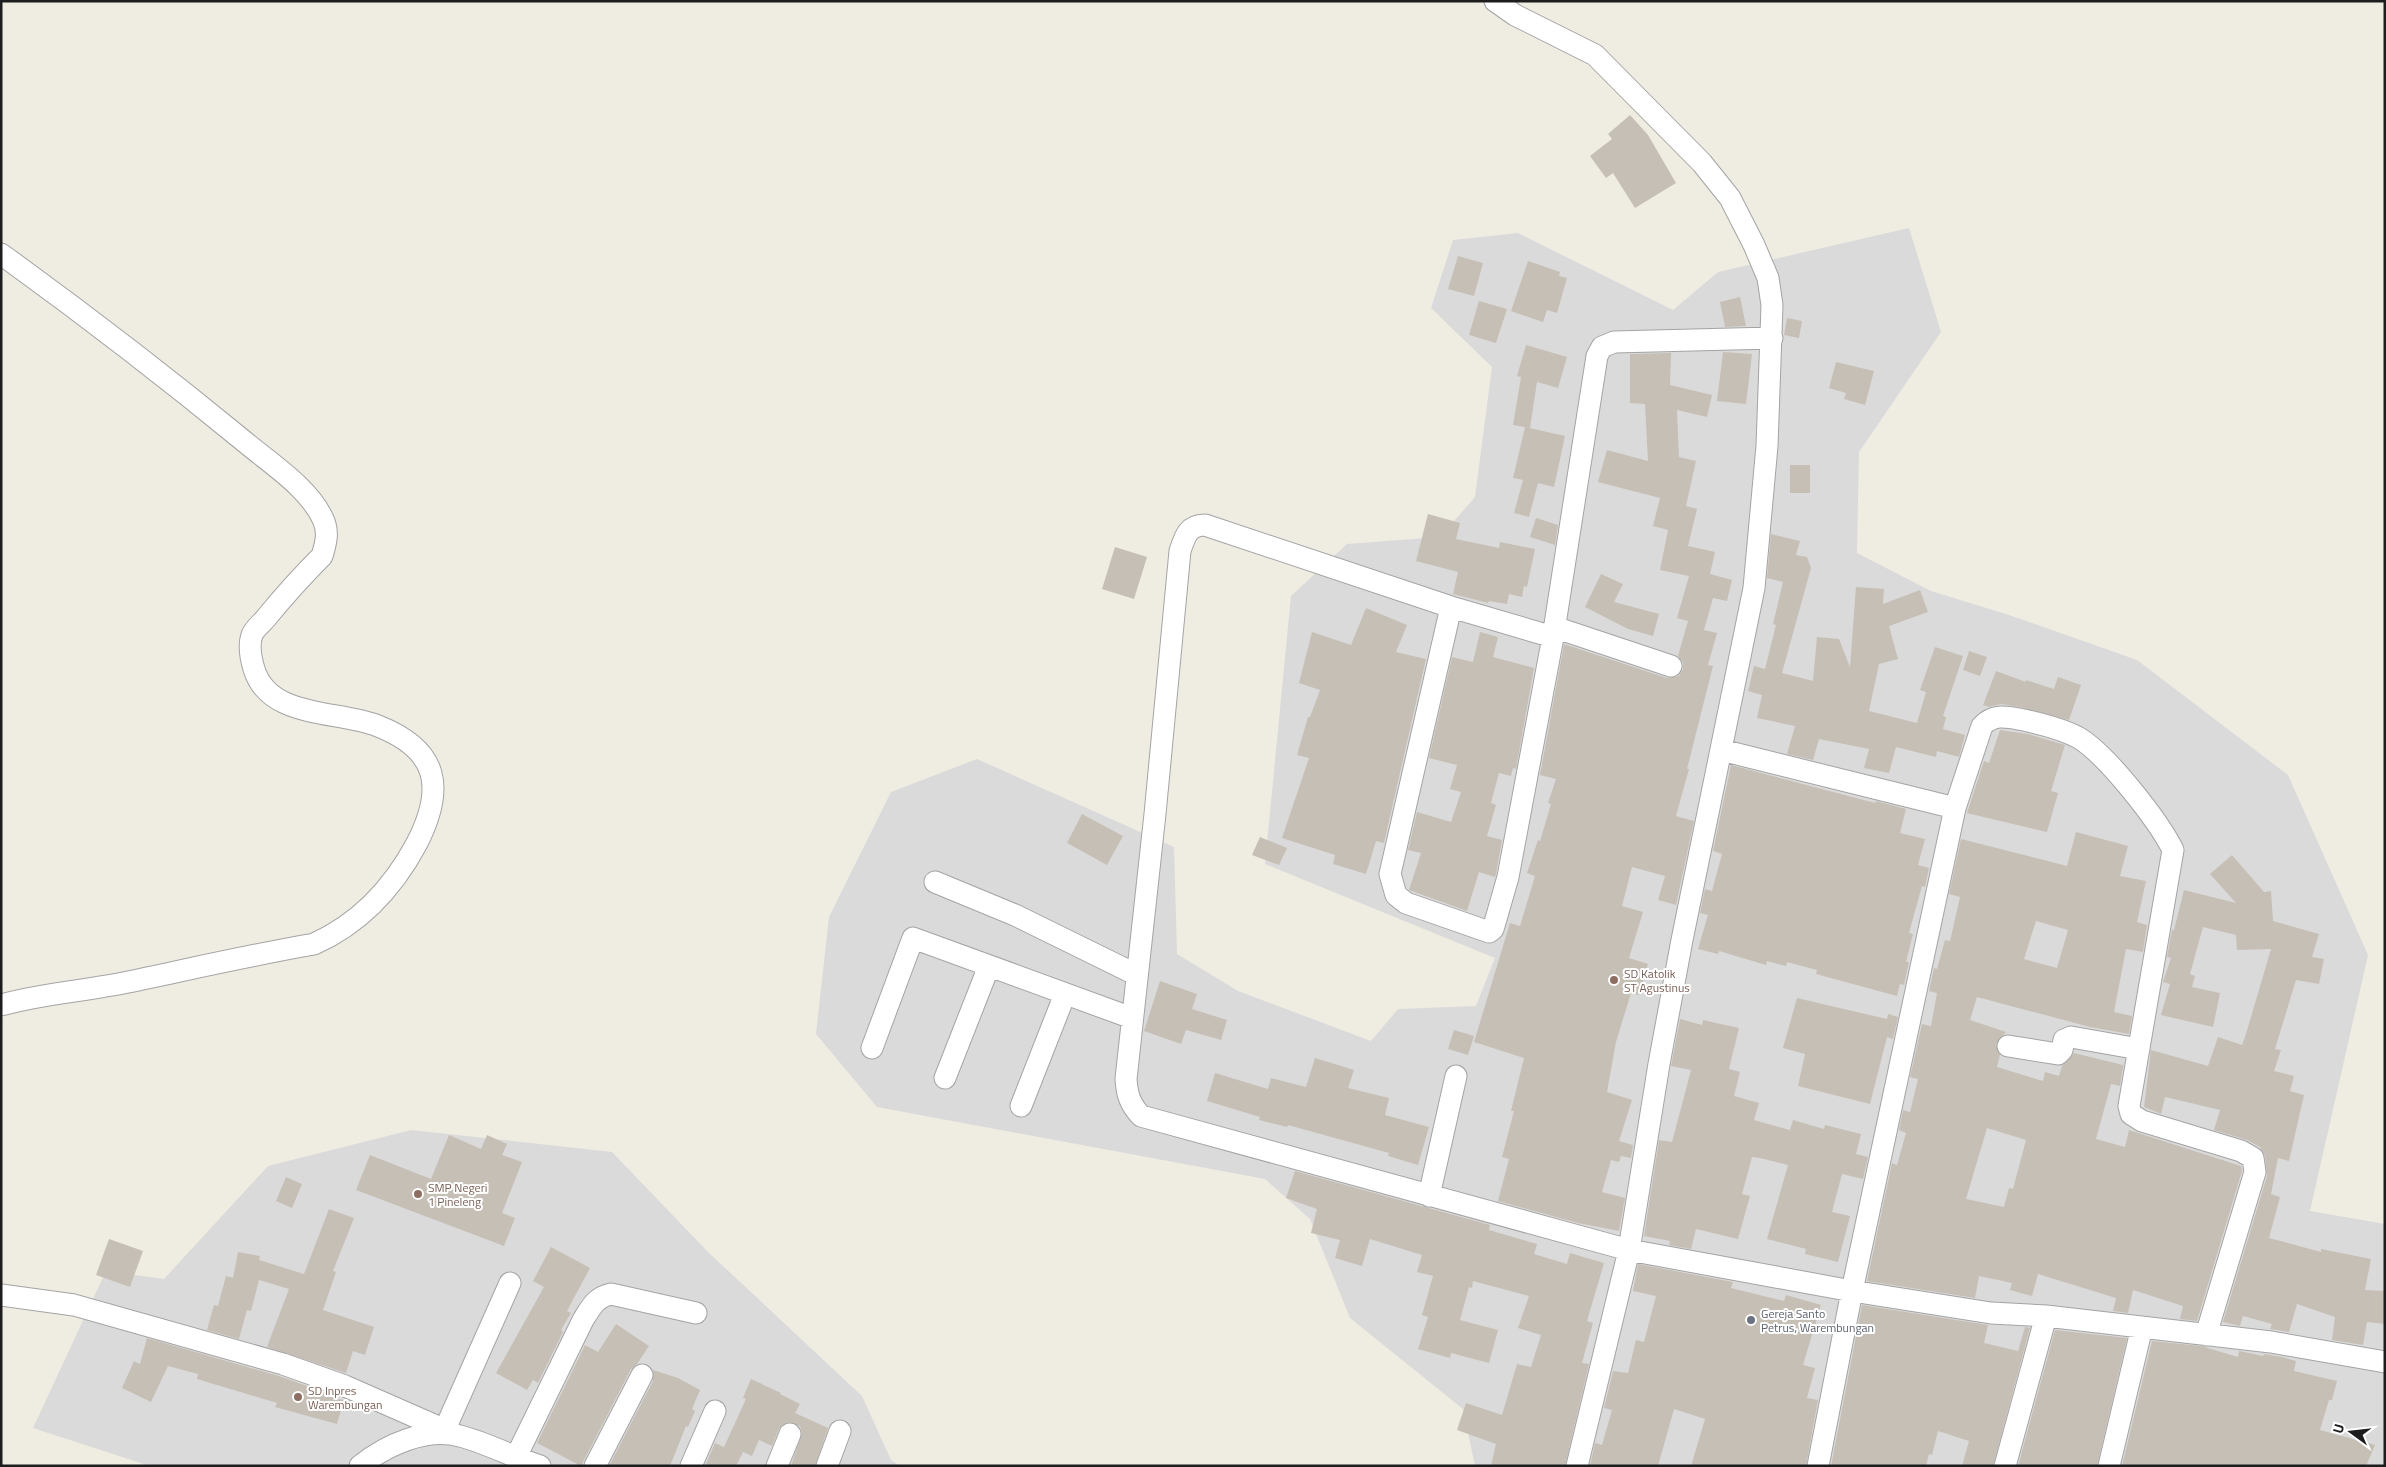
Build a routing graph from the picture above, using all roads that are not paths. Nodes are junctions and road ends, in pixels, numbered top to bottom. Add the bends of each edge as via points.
1 (1496, 1) edge
2 (1, 254) edge
3 (1772, 338) junction
4 (1451, 607) junction
5 (1553, 632) junction
6 (1671, 666) dead end
7 (1720, 750) junction
8 (1956, 808) junction
9 (935, 882) dead end
10 (989, 966) junction
11 (1138, 975) junction
12 (1065, 994) junction
13 (1, 1005) edge
14 (1132, 1018) junction
15 (2008, 1046) dead end
16 (872, 1048) dead end
17 (2139, 1049) junction
18 (1456, 1076) dead end
19 (945, 1078) dead end
20 (1021, 1106) dead end
21 (1429, 1196) junction
22 (1629, 1250) junction
23 (510, 1283) dead end
24 (1852, 1291) junction
25 (1, 1295) edge
26 (696, 1313) dead end
27 (2046, 1316) junction
28 (2142, 1327) junction
29 (2206, 1336) junction
30 (2385, 1362) edge
31 (642, 1375) dead end
32 (715, 1411) dead end
33 (840, 1431) dead end
34 (452, 1432) junction
35 (790, 1434) dead end
36 (516, 1458) junction
37 (360, 1466) edge
38 (540, 1466) edge
39 (595, 1466) edge
40 (691, 1466) edge
41 (777, 1466) edge
42 (827, 1466) edge
43 (1577, 1466) edge
44 (1818, 1466) edge
45 (2005, 1466) edge
46 (2110, 1466) edge

1 - 3 street via 1516,15 1595,55 1702,163 1730,198 1768,278
2 - 13 street via 209,413 299,488 323,519 326,544 322,556 252,634 251,659 256,674 265,690 278,700 378,726 399,737 421,753 434,776 433,802 422,834 404,867 366,913 331,937 314,944
3 - 5 street via 1614,342 1602,347 1596,362
3 - 7 street via 1763,502 1754,588
4 - 5 street
4 - 5 street via 1390,874 1396,896 1406,903 1485,932 1493,929 1508,877
4 - 11 street via 1205,525 1196,525 1186,533 1180,551
5 - 6 street
7 - 8 street
7 - 22 street via 1660,1055
8 - 17 street via 1982,726 1989,719 2003,716 2053,728 2079,739 2104,759 2156,822 2173,850
8 - 24 street
9 - 11 street via 1015,915
10 - 12 street
10 - 16 street via 913,938
10 - 19 street
11 - 14 street
12 - 14 street
12 - 20 street
14 - 21 street via 1127,1096 1141,1116
15 - 17 street via 2058,1054 2064,1040 2071,1037
17 - 29 street via 2129,1106 2131,1114 2161,1128 2249,1154 2255,1163 2250,1190
18 - 21 street
21 - 22 street
22 - 24 street
22 - 43 street
23 - 34 street
24 - 27 street via 1991,1313
24 - 44 street
25 - 34 street via 74,1305 283,1364 345,1386
26 - 36 street via 611,1294 602,1296 583,1320
27 - 28 street
27 - 45 street
28 - 29 street
28 - 46 street
29 - 30 street via 2271,1342
31 - 39 street
32 - 40 street
33 - 42 street
34 - 36 street
34 - 37 street via 426,1434 395,1444
35 - 41 street
36 - 38 street

